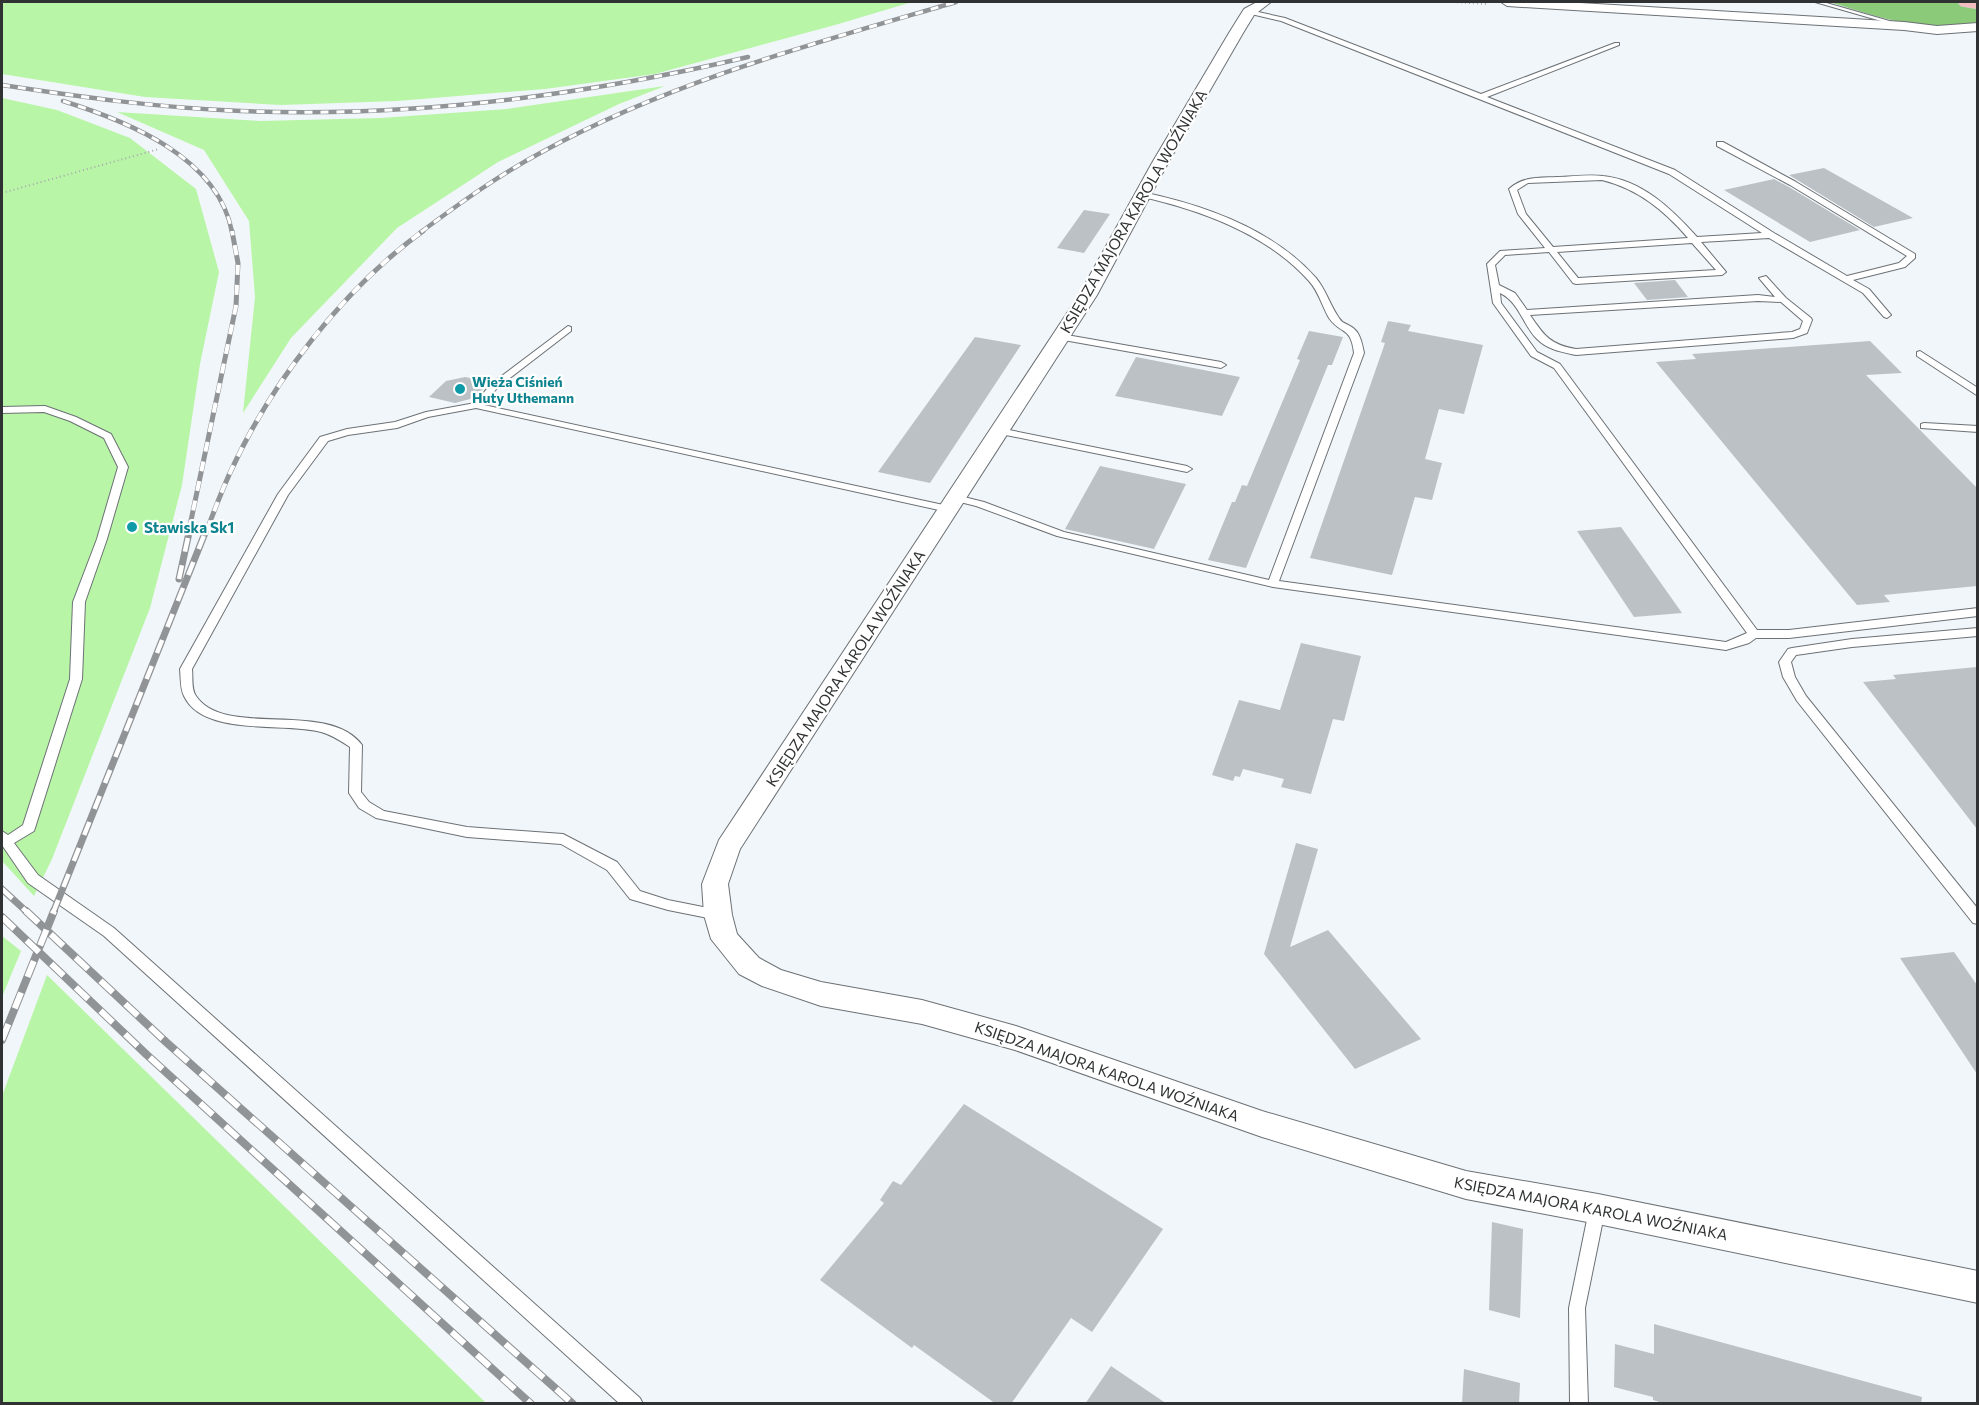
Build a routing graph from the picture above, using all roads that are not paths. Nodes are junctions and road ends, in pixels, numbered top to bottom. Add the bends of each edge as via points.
1 (1507, 2) edge
2 (1818, 2) edge
3 (1967, 2) edge
4 (1977, 4) edge
5 (1257, 7) edge
6 (1904, 26) junction
7 (1977, 27) edge
8 (1617, 44) dead end
9 (1483, 96) junction
10 (1720, 144) dead end
11 (1142, 194) junction
12 (1771, 235) junction
13 (1694, 241) junction
14 (1549, 250) junction
15 (1763, 278) dead end
16 (1845, 279) junction
17 (1495, 287) junction
18 (1783, 300) junction
19 (1525, 313) junction
20 (1887, 315) dead end
21 (568, 329) dead end
22 (1061, 337) junction
23 (1920, 354) dead end
24 (1221, 365) dead end
25 (1977, 393) edge
26 (478, 405) junction
27 (2, 410) edge
28 (1924, 426) dead end
29 (1977, 429) edge
30 (999, 431) junction
31 (1187, 469) dead end
32 (952, 504) junction
33 (1273, 584) junction
34 (1977, 612) edge
35 (1977, 632) edge
36 (1754, 634) junction
37 (4, 839) edge
38 (718, 915) junction
39 (1977, 918) edge
40 (1598, 1209) junction
41 (1977, 1287) edge
42 (634, 1404) edge
43 (1579, 1404) edge

1 - 6 street
2 - 6 lane
3 - 4 main road
5 - 9 lane
5 - 11 street, KSIĘDZA MAJORA KAROLA WOŹNIAKA
6 - 7 street via 1937,30
8 - 9 lane
9 - 12 lane via 1672,172
10 - 16 lane via 1912,256 1902,265
11 - 22 street, KSIĘDZA MAJORA KAROLA WOŹNIAKA
11 - 33 lane via 1193,207 1273,247 1314,280 1339,325 1350,329 1358,342 1359,353
12 - 13 lane
12 - 16 lane
13 - 14 lane
13 - 14 lane via 1722,272 1576,282
13 - 14 lane via 1660,205 1631,185 1602,178 1517,184 1513,189 1522,214
14 - 17 lane via 1503,253 1491,264
15 - 18 lane
16 - 20 lane via 1866,291
17 - 19 lane via 1512,295
17 - 36 lane via 1497,303 1534,354 1557,366
18 - 19 lane via 1758,298
18 - 19 lane via 1808,320 1804,331 1576,352 1558,349 1541,338
21 - 26 lane via 494,386
22 - 24 lane
22 - 30 street, KSIĘDZA MAJORA KAROLA WOŹNIAKA
23 - 25 lane
26 - 32 lane
26 - 38 lane via 324,440 283,494 186,669 189,696 216,717 318,726 340,733 356,745 355,793 364,805 381,815 467,832 563,838 612,866 635,895
27 - 37 lane via 45,409 73,419 108,436 123,467 79,602 76,679 54,753 29,828
28 - 29 lane
30 - 31 lane
30 - 32 street, KSIĘDZA MAJORA KAROLA WOŹNIAKA
32 - 33 lane via 980,504 1061,534
32 - 38 street, KSIĘDZA MAJORA KAROLA WOŹNIAKA via 728,847 715,884
33 - 36 lane via 1726,646
34 - 36 lane via 1789,634
35 - 39 lane via 1792,652 1785,662 1789,678 1802,698
37 - 42 lane via 33,879 109,932
38 - 40 street, KSIĘDZA MAJORA KAROLA WOŹNIAKA via 725,939 749,966 772,978 820,994 922,1012 1016,1038 1262,1124 1466,1185
40 - 41 street, KSIĘDZA MAJORA KAROLA WOŹNIAKA
40 - 43 lane via 1577,1308

